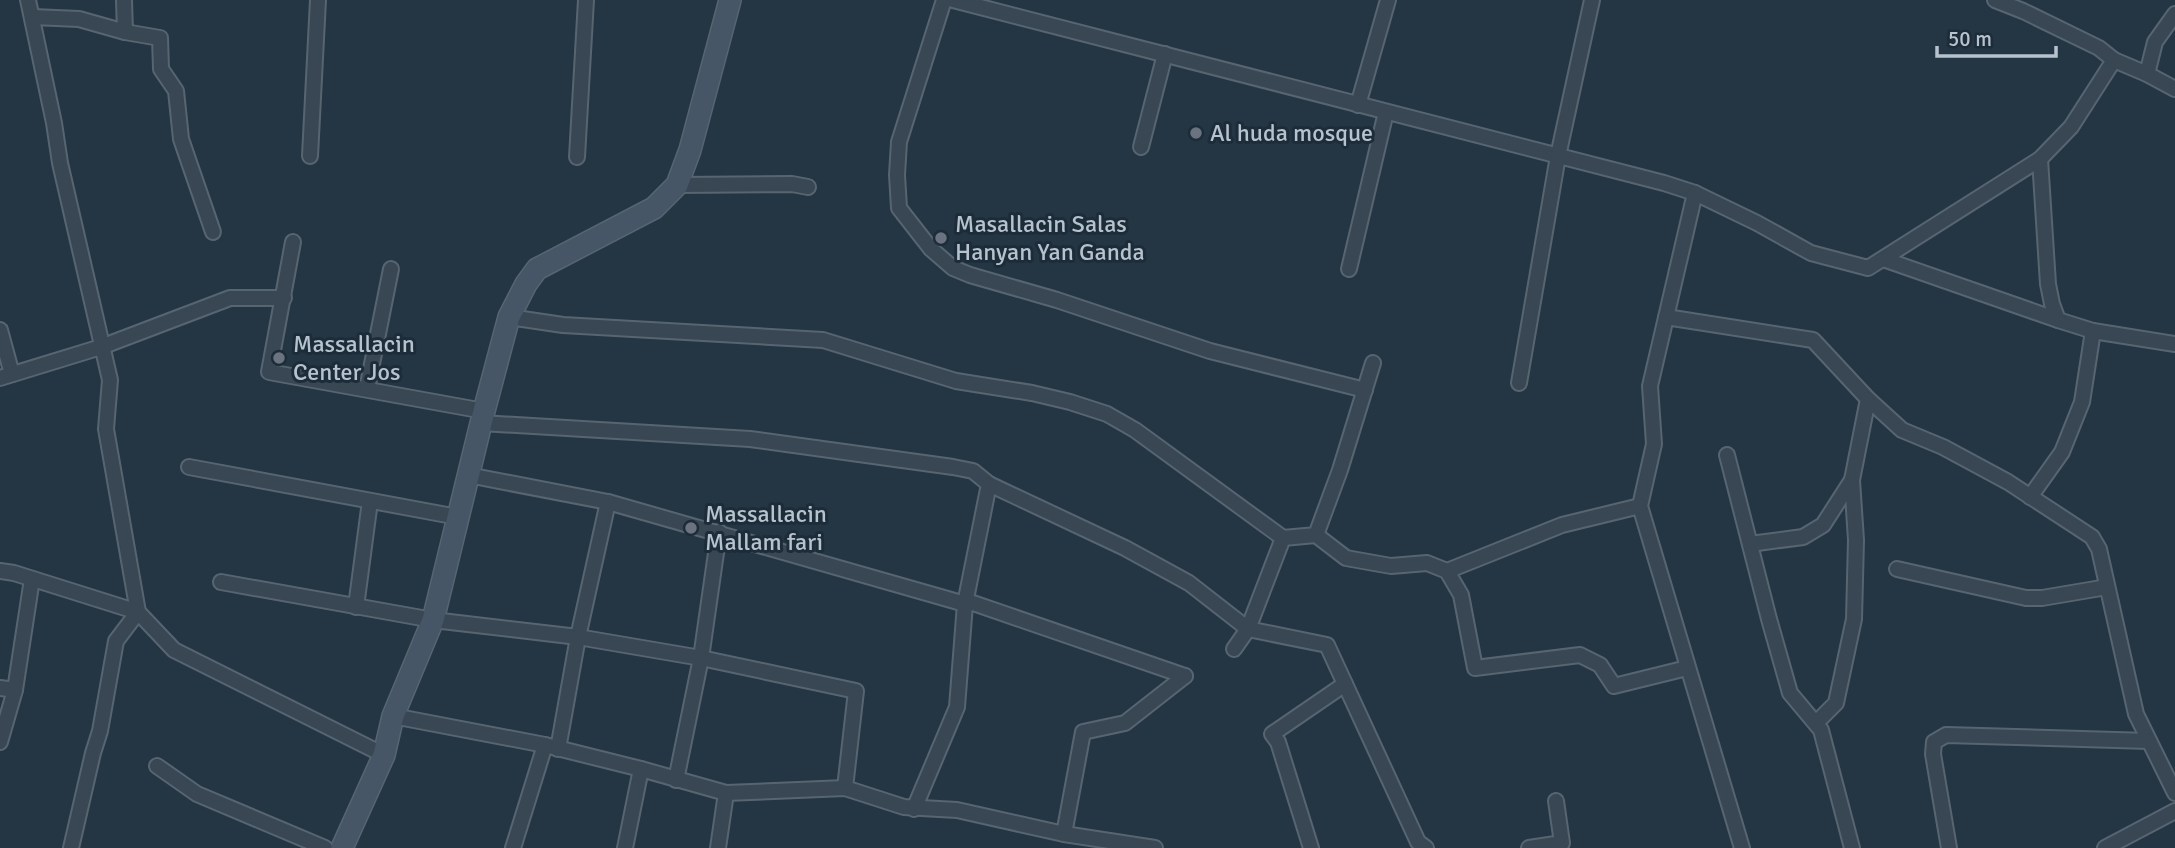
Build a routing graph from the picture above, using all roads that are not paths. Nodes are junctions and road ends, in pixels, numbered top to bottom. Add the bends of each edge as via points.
1 (28, 0) edge
2 (124, 0) edge
3 (318, 0) edge
4 (586, 0) edge
5 (730, 0) edge
6 (944, 0) edge
7 (953, 0) edge
8 (1388, 0) edge
9 (1592, 0) edge
10 (1995, 0) edge
11 (2175, 14) edge
12 (33, 17) junction
13 (125, 32) junction
14 (1165, 54) junction
15 (2114, 60) junction
16 (2147, 74) junction
17 (2175, 89) edge
18 (1358, 105) junction
19 (1386, 112) junction
20 (1141, 147) dead end
21 (310, 156) dead end
22 (1558, 156) junction
23 (577, 157) dead end
24 (2040, 159) junction
25 (677, 186) junction
26 (808, 187) dead end
27 (1695, 193) junction
28 (213, 232) dead end
29 (293, 242) dead end
30 (1882, 259) junction
31 (391, 268) dead end
32 (1349, 269) dead end
33 (284, 298) junction
34 (509, 317) junction
35 (1666, 317) junction
36 (2059, 320) junction
37 (0, 330) edge
38 (2093, 331) junction
39 (2175, 344) edge
40 (101, 347) junction
41 (1373, 363) dead end
42 (6, 376) edge
43 (1519, 383) dead end
44 (367, 389) junction
45 (1365, 390) junction
46 (1868, 400) junction
47 (482, 417) junction
48 (1727, 455) dead end
49 (189, 467) dead end
50 (468, 475) junction
51 (1852, 480) junction
52 (989, 484) junction
53 (2030, 497) junction
54 (369, 501) junction
55 (608, 502) junction
56 (1640, 506) junction
57 (458, 517) junction
58 (719, 532) junction
59 (1316, 535) junction
60 (1283, 538) junction
61 (1750, 544) junction
62 (1897, 569) dead end
63 (0, 571) edge
64 (1447, 571) junction
65 (32, 579) junction
66 (221, 582) dead end
67 (2107, 587) junction
68 (965, 604) junction
69 (356, 607) junction
70 (138, 612) junction
71 (433, 620) junction
72 (1248, 629) junction
73 (578, 637) junction
74 (1234, 649) dead end
75 (701, 657) junction
76 (1687, 668) junction
77 (1345, 684) junction
78 (7, 689) edge
79 (393, 716) junction
80 (1816, 723) junction
81 (2149, 741) junction
82 (0, 742) edge
83 (552, 747) junction
84 (384, 755) junction
85 (157, 766) dead end
86 (641, 769) junction
87 (676, 780) junction
88 (845, 788) junction
89 (726, 793) junction
90 (2175, 793) edge
91 (1556, 802) dead end
92 (914, 809) junction
93 (2175, 811) edge
94 (1064, 834) junction
95 (71, 848) edge
96 (325, 848) edge
97 (342, 848) edge
98 (513, 848) edge
99 (625, 848) edge
100 (718, 848) edge
101 (1155, 848) edge
102 (1311, 848) edge
103 (1426, 848) edge
104 (1530, 848) edge
105 (1742, 848) edge
106 (1852, 848) edge
107 (1949, 848) edge
108 (2105, 848) edge

1 - 12 street
2 - 13 street
3 - 21 street
4 - 23 street
5 - 25 street
6 - 45 street via 900,142 897,176 900,208 931,249 953,268 970,275 1210,351
7 - 14 street
8 - 18 street
9 - 22 street
10 - 15 street via 2099,48
11 - 16 street via 2155,42
12 - 13 street via 79,19
12 - 40 street
13 - 28 street via 160,38 161,69 176,91 181,139
14 - 18 street
14 - 20 street
15 - 16 street
15 - 24 street via 2071,127
16 - 17 street
18 - 19 street
19 - 22 street
19 - 32 street
22 - 27 street
22 - 43 street
24 - 30 street
24 - 36 street via 2048,284
25 - 26 street
25 - 34 street via 654,208 537,269
27 - 30 street via 1811,253 1868,268
27 - 35 street
29 - 33 street
30 - 36 street
31 - 44 street
33 - 40 street via 230,298
33 - 44 street via 269,372
34 - 47 street
34 - 60 street via 563,325 823,340 956,381 1070,402 1107,414 1135,430
35 - 46 street via 1813,340
35 - 56 street via 1650,386 1654,444
36 - 38 street
37 - 42 street
38 - 39 street
38 - 53 street via 2082,402 2062,452
40 - 42 street
40 - 70 street via 110,380 106,429
41 - 45 street
44 - 47 street
45 - 59 street
46 - 51 street
46 - 53 street via 1902,430 1943,447
47 - 50 street
47 - 52 street via 750,439 953,467 973,471
48 - 61 street
49 - 54 street
50 - 55 street
50 - 57 street
51 - 61 street via 1823,525 1802,537
51 - 80 street via 1854,619 1836,703
52 - 68 street
52 - 72 street via 1189,583
53 - 67 street via 2092,537
54 - 57 street
54 - 69 street
55 - 58 street
55 - 73 street
56 - 64 street via 1562,524
56 - 76 street
57 - 71 street
58 - 68 street
58 - 75 street
59 - 60 street
59 - 64 street via 1346,558 1391,566 1427,563
60 - 72 street
61 - 80 street via 1790,693
62 - 67 street via 2026,598
63 - 65 street
64 - 76 street via 1461,595 1475,668 1580,655 1600,665 1614,686
65 - 70 street
65 - 78 street
66 - 69 street
67 - 81 street via 2136,714
68 - 92 street via 957,707
68 - 94 street via 1185,676 1125,723 1083,732
69 - 71 street
70 - 84 street via 174,650
70 - 95 street via 116,641
71 - 73 street
71 - 79 street
72 - 74 street
72 - 77 street via 1327,645
73 - 75 street
73 - 83 street
75 - 87 street
75 - 88 street via 856,691
76 - 105 street
77 - 102 street via 1272,734
77 - 103 street via 1418,842
78 - 82 street
79 - 83 street
79 - 84 street
80 - 106 street
81 - 90 street
81 - 107 street via 1946,735 1934,742 1933,754
83 - 86 street
83 - 98 street
84 - 97 street
85 - 96 street via 197,794
86 - 87 street
86 - 99 street
87 - 89 street
88 - 89 street
88 - 92 street
89 - 100 street
91 - 104 street via 1562,844
92 - 94 street via 957,810
93 - 108 street
94 - 101 street

